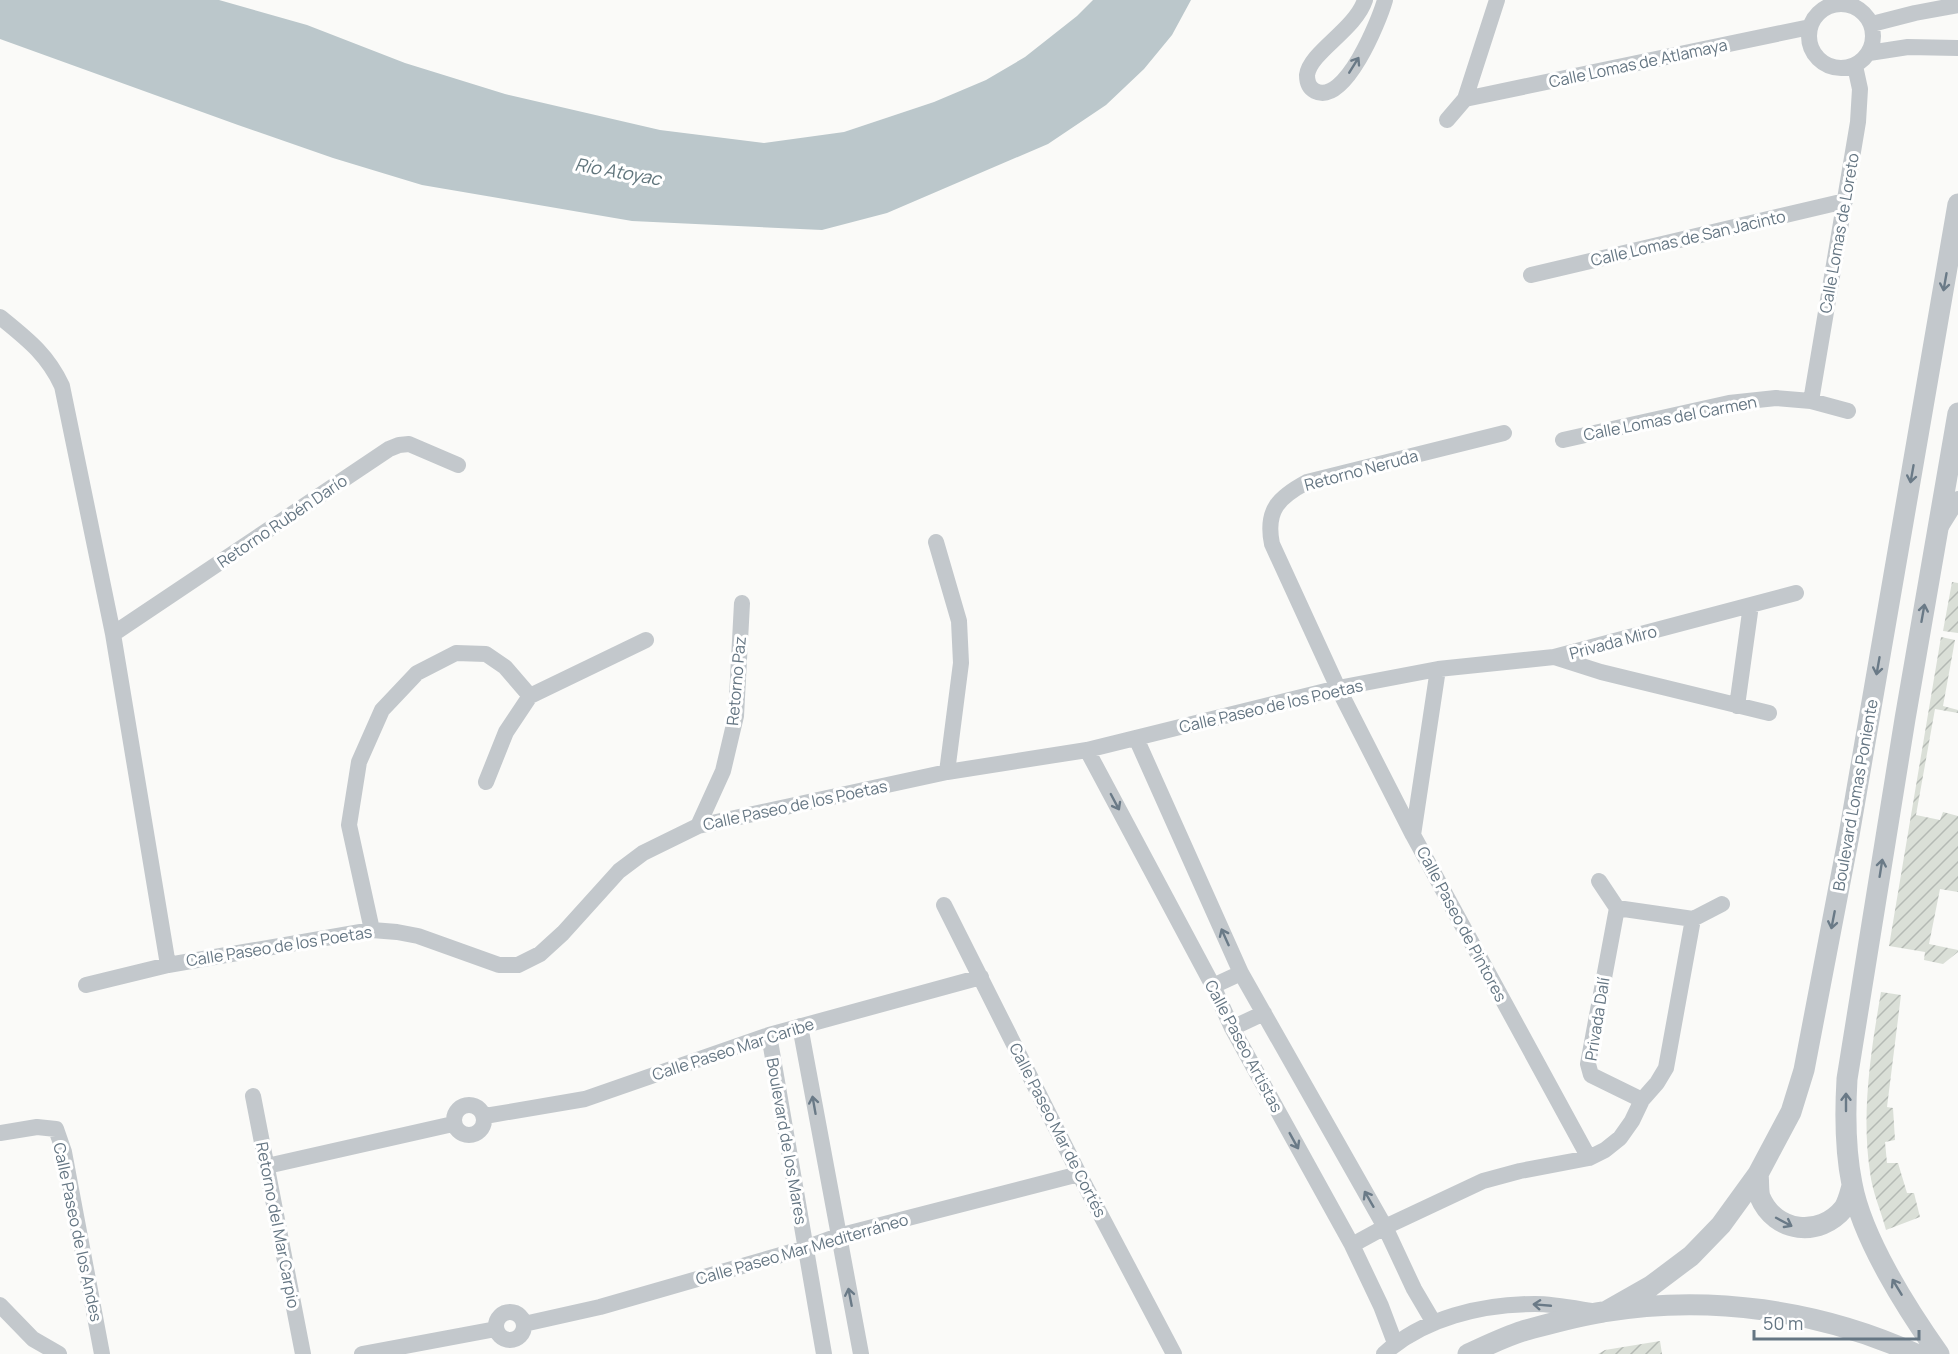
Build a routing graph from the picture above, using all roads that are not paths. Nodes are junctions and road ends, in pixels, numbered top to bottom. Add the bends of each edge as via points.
1 (1365, 0) edge
2 (1385, 0) edge
3 (1497, 0) edge
4 (1958, 5) edge
5 (1870, 13) edge
6 (1810, 27) junction
7 (1958, 48) edge
8 (1869, 53) junction
9 (1855, 66) junction
10 (1465, 99) junction
11 (1447, 120) dead end
12 (1845, 201) junction
13 (1958, 204) edge
14 (1532, 275) dead end
15 (0, 317) edge
16 (1810, 401) junction
17 (1848, 411) dead end
18 (1958, 413) edge
19 (1504, 433) dead end
20 (1563, 440) dead end
21 (458, 465) dead end
22 (1958, 499) edge
23 (1938, 531) junction
24 (936, 542) dead end
25 (1796, 593) dead end
26 (742, 603) dead end
27 (1751, 605) junction
28 (113, 634) junction
29 (646, 640) dead end
30 (1554, 657) junction
31 (1438, 669) junction
32 (1338, 688) junction
33 (530, 696) junction
34 (1737, 706) junction
35 (1769, 713) dead end
36 (1136, 738) junction
37 (1087, 750) junction
38 (947, 772) junction
39 (486, 782) dead end
40 (699, 826) junction
41 (1413, 835) junction
42 (1599, 881) dead end
43 (1722, 904) dead end
44 (944, 905) dead end
45 (1617, 908) junction
46 (1693, 919) junction
47 (372, 930) junction
48 (168, 965) junction
49 (1241, 973) junction
50 (981, 977) junction
51 (86, 986) dead end
52 (1213, 986) junction
53 (1264, 1013) junction
54 (800, 1026) junction
55 (1232, 1028) junction
56 (769, 1035) junction
57 (253, 1096) dead end
58 (1642, 1100) junction
59 (485, 1116) junction
60 (453, 1124) junction
61 (0, 1133) edge
62 (1589, 1158) junction
63 (267, 1166) junction
64 (1079, 1174) junction
65 (1758, 1174) junction
66 (1852, 1186) junction
67 (1385, 1227) junction
68 (838, 1236) junction
69 (1352, 1245) junction
70 (805, 1248) junction
71 (0, 1305) edge
72 (1604, 1312) junction
73 (1434, 1323) junction
74 (1389, 1349) edge
75 (59, 1354) edge
76 (102, 1354) edge
77 (303, 1354) edge
78 (362, 1354) edge
79 (824, 1354) edge
80 (861, 1354) edge
81 (1174, 1354) edge
82 (1468, 1354) edge
83 (1916, 1354) edge
84 (1939, 1354) edge

1 -> 2 street via 1356,19 1311,66 1308,81 1316,92 1331,91 1351,72 1370,40
3 - 10 street
4 - 5 street via 1915,13
5 - 6 street via 1842,3 1828,6 1817,14
5 - 8 street via 1873,44
6 - 9 street via 1810,48 1824,64 1845,69
6 - 10 street, Calle Lomas de Atlamaya
7 - 8 street via 1908,47
8 - 9 street
9 - 12 street, Calle Lomas de Loreto via 1860,89 1858,122
10 - 11 street
12 - 14 street, Calle Lomas de San Jacinto
12 - 16 street, Calle Lomas de Loreto
13 -> 65 street, Boulevard Lomas Poniente via 1853,812 1804,1070 1791,1112
15 - 28 street via 36,347 54,368 62,386
16 - 17 street, Calle Lomas del Carmen
16 - 20 street, Calle Lomas del Carmen via 1776,398 1729,404
18 - 23 street
19 - 32 street, Retorno Neruda via 1307,482 1287,492 1272,511 1272,544
21 - 28 street, Retorno Rubén Darío via 408,444 399,444
22 - 23 street
66 -> 23 street via 1846,1078
24 - 38 street via 959,621 961,663
25 - 27 street, Privada Miro
26 - 40 street, Retorno Paz via 736,716 723,771
27 - 30 street, Privada Miro
27 - 34 street
28 - 48 street
29 - 33 street
30 - 31 street, Calle Paseo de los Poetas
30 - 34 street, Privada Miro
31 - 32 street, Calle Paseo de los Poetas
31 - 41 street
32 - 36 street, Calle Paseo de los Poetas
32 - 41 street, Calle Paseo de Pintores
33 - 39 street via 506,732
33 - 47 street via 505,667 486,654 456,653 417,673 382,710 359,762 349,825
34 - 35 street, Privada Miro
36 - 37 street, Calle Paseo de los Poetas
49 -> 36 street, Calle Paseo Artistas
37 - 38 street, Calle Paseo de los Poetas
37 -> 52 street, Calle Paseo Artistas
38 - 40 street, Calle Paseo de los Poetas
40 - 47 street, Calle Paseo de los Poetas via 643,853 619,871 563,933 540,954 518,965 499,965 418,936
41 - 62 street, Calle Paseo de Pintores
42 - 45 street
43 - 46 street
44 - 50 street, Calle Paseo Mar de Cortés
45 - 46 street
45 - 58 street, Privada Dalí via 1588,1064 1591,1075
46 - 58 street via 1666,1068
47 - 48 street, Calle Paseo de los Poetas
48 - 51 street, Calle Paseo de los Poetas
49 - 52 street
49 - 53 street, Calle Paseo Artistas
50 - 54 street, Calle Paseo Mar Caribe
50 - 64 street, Calle Paseo Mar de Cortés
52 - 55 street, Calle Paseo Artistas
53 - 55 street
67 -> 53 street, Calle Paseo Artistas
54 - 56 street, Calle Paseo Mar Caribe
68 -> 54 street, Boulevard de los Mares
55 -> 69 street, Calle Paseo Artistas
56 - 59 street, Calle Paseo Mar Caribe via 585,1100
56 - 70 street, Boulevard de los Mares
57 - 63 street, Retorno del Mar Carpio
58 - 62 street via 1620,1138
59 - 60 street via 478,1106 466,1105 456,1112
59 - 60 street via 483,1129 473,1136 461,1134
60 - 63 street
61 - 76 street, Calle Paseo de los Andes via 37,1126 56,1130 64,1152
62 - 67 street via 1483,1181
63 - 77 street, Retorno del Mar Carpio
64 - 68 street, Calle Paseo Mar Mediterráneo
64 - 81 street, Calle Paseo Mar de Cortés
65 -> 66 street via 1759,1195 1770,1214 1788,1226 1809,1228 1830,1222 1845,1206
65 - 72 street, Boulevard Lomas Poniente via 1721,1225 1691,1256 1651,1286
84 -> 66 street via 1888,1272 1868,1232
67 - 69 street
67 - 73 street, Calle Paseo Artistas
68 - 70 street, Calle Paseo Mar Mediterráneo
80 -> 68 street, Boulevard de los Mares
69 - 74 street, Calle Paseo Artistas via 1382,1306
70 - 78 street, Calle Paseo Mar Mediterráneo via 524,1324 522,1334 512,1340 502,1338 496,1329
70 - 79 street, Boulevard de los Mares
71 - 75 street via 33,1339
72 -> 73 street via 1536,1304 1471,1310
72 - 82 street via 1520,1332
72 - 83 street via 1677,1305 1748,1307 1818,1319 1886,1340
73 - 74 street

